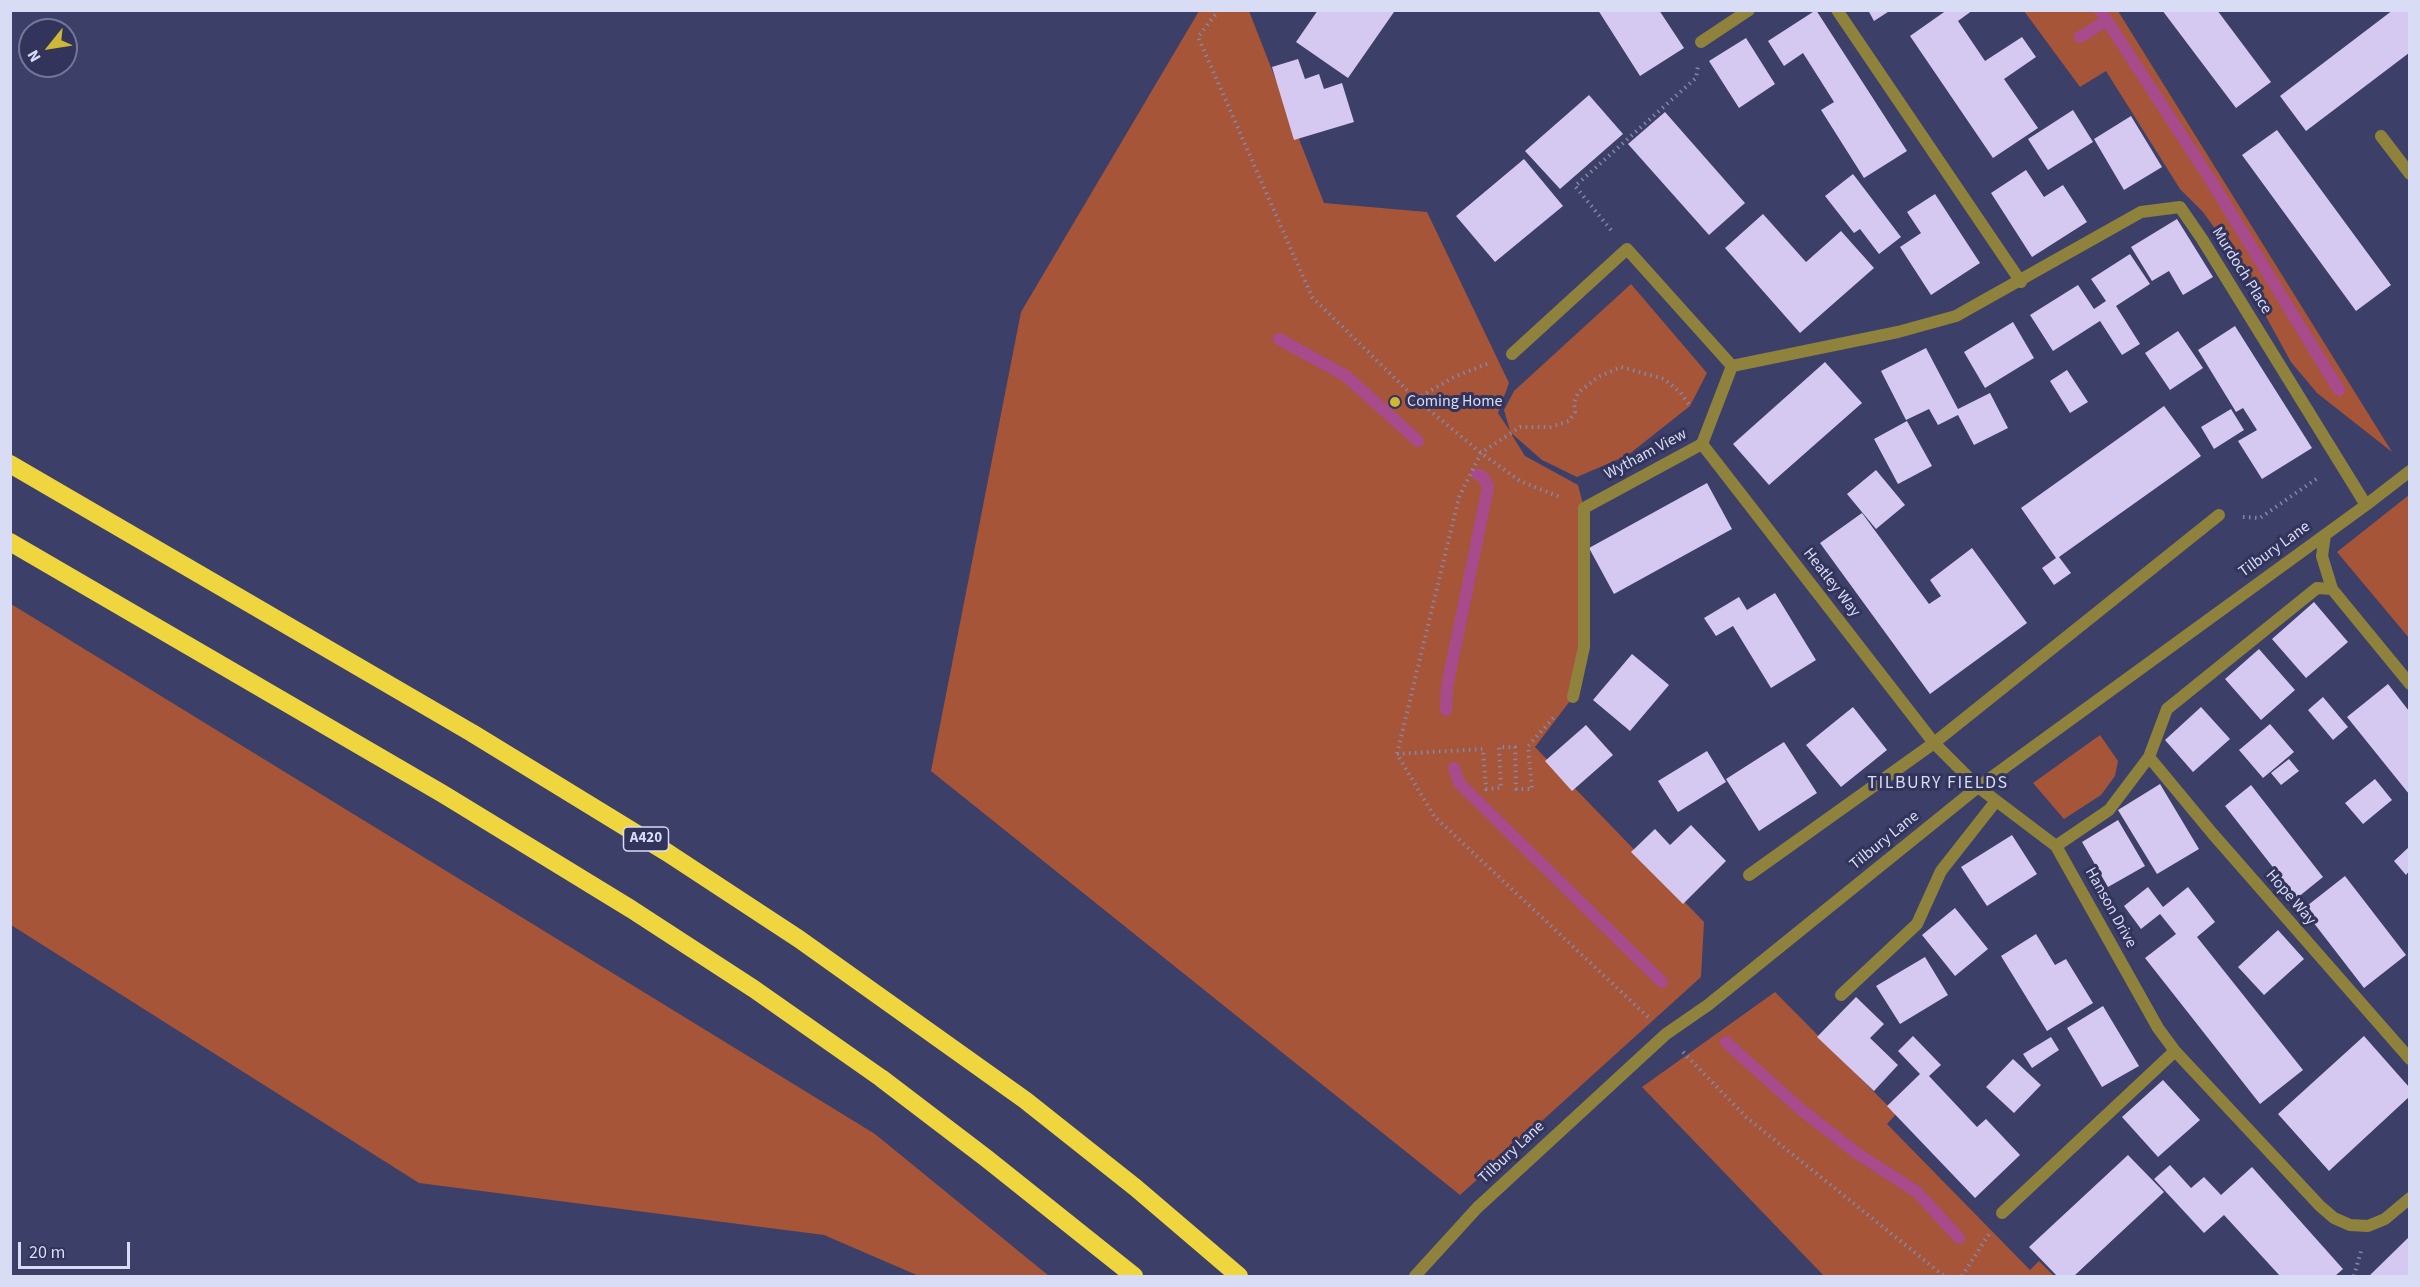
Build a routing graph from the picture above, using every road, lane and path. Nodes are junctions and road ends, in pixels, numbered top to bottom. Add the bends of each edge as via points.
1 (1219, 10) edge
2 (1749, 10) edge
3 (1837, 10) edge
4 (1701, 42) joint
5 (2381, 136) dead end
6 (2409, 174) edge
7 (1627, 249) junction
8 (2021, 282) junction
9 (1512, 354) joint
10 (1732, 366) junction
11 (1416, 399) junction
12 (1702, 444) junction
13 (1481, 453) junction
14 (2340, 463) junction
15 (10, 464) edge
16 (2409, 471) edge
17 (2366, 505) junction
18 (1584, 508) junction
19 (2218, 515) joint
20 (2325, 535) junction
21 (10, 542) edge
22 (2332, 588) junction
23 (2409, 684) edge
24 (1573, 697) joint
25 (1934, 743) junction
26 (1397, 754) junction
27 (2149, 757) junction
28 (1978, 787) junction
29 (1996, 801) junction
30 (2056, 846) junction
31 (1749, 875) dead end
32 (1840, 995) dead end
33 (1666, 1034) junction
34 (2175, 1051) junction
35 (2409, 1059) edge
36 (2409, 1198) edge
37 (2002, 1213) joint
38 (1134, 1276) edge
39 (1239, 1276) edge
40 (1415, 1276) edge
41 (1944, 1276) edge
42 (1962, 1276) edge

1 - 11 path via 1198,37 1312,297
2 - 4 street
3 - 8 street
4 - 7 path via 1696,78 1575,186
5 - 6 street
7 - 9 street
7 - 10 street
8 - 10 street, Murdoch Place via 1956,316
8 - 14 street, Murdoch Place via 2141,212 2180,207
9 - 11 path via 1454,377
10 - 12 street, Wytham View
11 - 13 path
12 - 13 path via 1690,406 1680,392 1664,379 1621,367 1598,377 1578,393 1569,421 1550,428 1520,427
12 - 18 street, Wytham View
12 - 25 street, Heatley Way
13 - 18 path via 1520,481
13 - 26 path via 1459,497
14 - 17 street, Murdoch Place
14 - 19 path via 2260,518
15 - 39 highway, A420 via 472,733 799,939 1025,1100
16 - 17 street, Tilbury Lane
17 - 20 street, Tilbury Lane
18 - 24 street via 1584,647
19 - 25 street
20 - 22 street via 2322,556
20 - 28 street, Tilbury Lane
21 - 38 highway via 443,794 716,964 891,1086
22 - 23 street
22 - 27 street via 2317,588 2167,709
24 - 26 path via 1528,746 1532,789 1516,789 1515,747 1499,747 1501,788 1486,789 1483,748
25 - 28 street, Heatley Way
25 - 31 street
26 - 33 path via 1434,816
27 - 30 street via 2109,810
27 - 35 street, Hope Way
28 - 29 street, Hanson Drive
28 - 33 street, Tilbury Lane via 1708,1005
29 - 30 street, Hanson Drive
29 - 32 street via 1941,872 1917,924
30 - 34 street, Hanson Drive via 2158,1028
33 - 40 street, Tilbury Lane via 1477,1208
33 - 41 path via 1746,1117
34 - 36 street, Hanson Drive via 2334,1218 2350,1225 2368,1226 2385,1219
34 - 37 street
37 - 42 path

